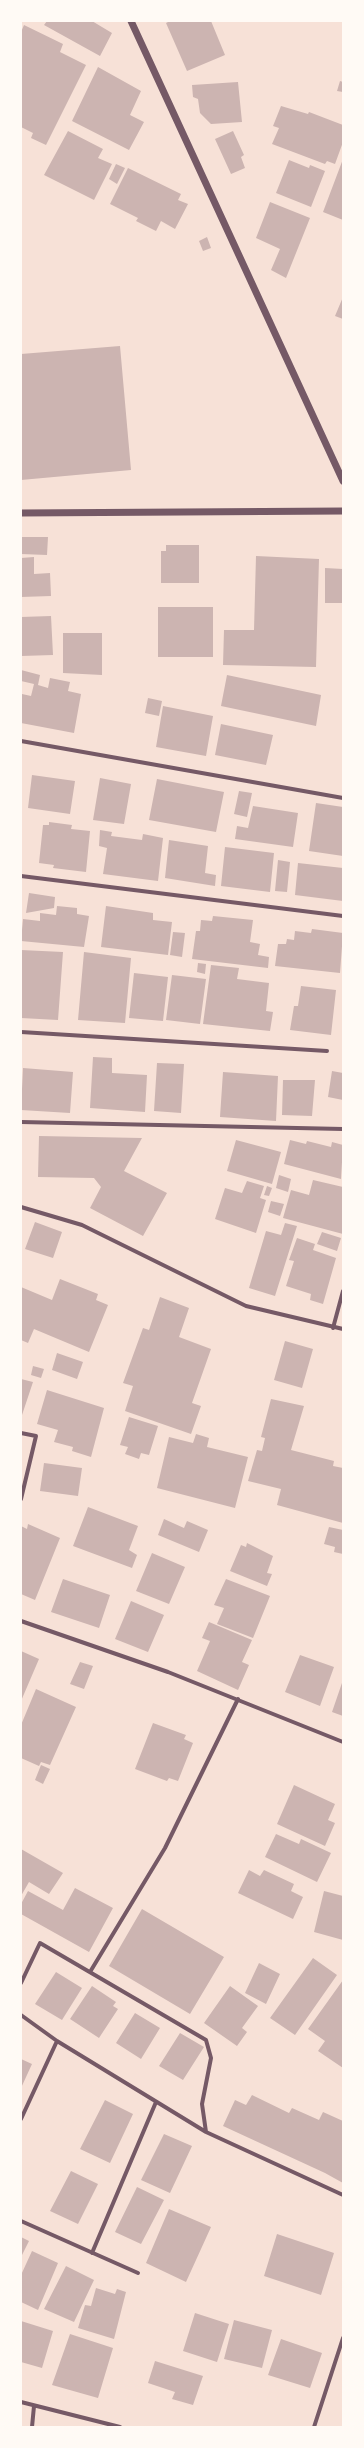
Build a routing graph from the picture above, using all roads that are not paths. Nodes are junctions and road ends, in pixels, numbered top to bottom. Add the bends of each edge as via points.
1 (131, 21) edge
2 (343, 482) edge
3 (343, 511) edge
4 (21, 514) edge
5 (21, 741) edge
6 (343, 798) edge
7 (21, 876) edge
8 (343, 916) edge
9 (21, 1032) edge
10 (327, 1051) dead end
11 (21, 1122) edge
12 (343, 1129) edge
13 (21, 1207) edge
14 (343, 1291) edge
15 (333, 1328) junction
16 (343, 1329) edge
17 (21, 1433) edge
18 (21, 1499) edge
19 (21, 1621) edge
20 (238, 1699) junction
21 (343, 1742) edge
22 (90, 1972) junction
23 (21, 1983) edge
24 (21, 2015) edge
25 (57, 2041) junction
26 (156, 2102) junction
27 (21, 2119) edge
28 (206, 2132) junction
29 (343, 2195) edge
30 (21, 2221) edge
31 (92, 2253) junction
32 (138, 2273) dead end
33 (343, 2338) edge
34 (21, 2402) edge
35 (34, 2406) junction
36 (32, 2427) edge
37 (120, 2427) edge
38 (314, 2427) edge

1 - 2 street
3 - 4 street
5 - 6 street
7 - 8 street
9 - 10 street
11 - 12 street
13 - 15 street via 82,1225 246,1306
14 - 15 street
15 - 16 street
17 - 18 street via 36,1436
19 - 20 street
20 - 21 street
20 - 22 street via 165,1848
22 - 23 street via 40,1943
22 - 28 street via 206,2040 211,2058 202,2104
24 - 25 street
25 - 26 street
25 - 27 street
26 - 28 street
26 - 31 street
28 - 29 street
30 - 31 street
31 - 32 street
33 - 38 street
34 - 35 street
35 - 36 street
35 - 37 street

